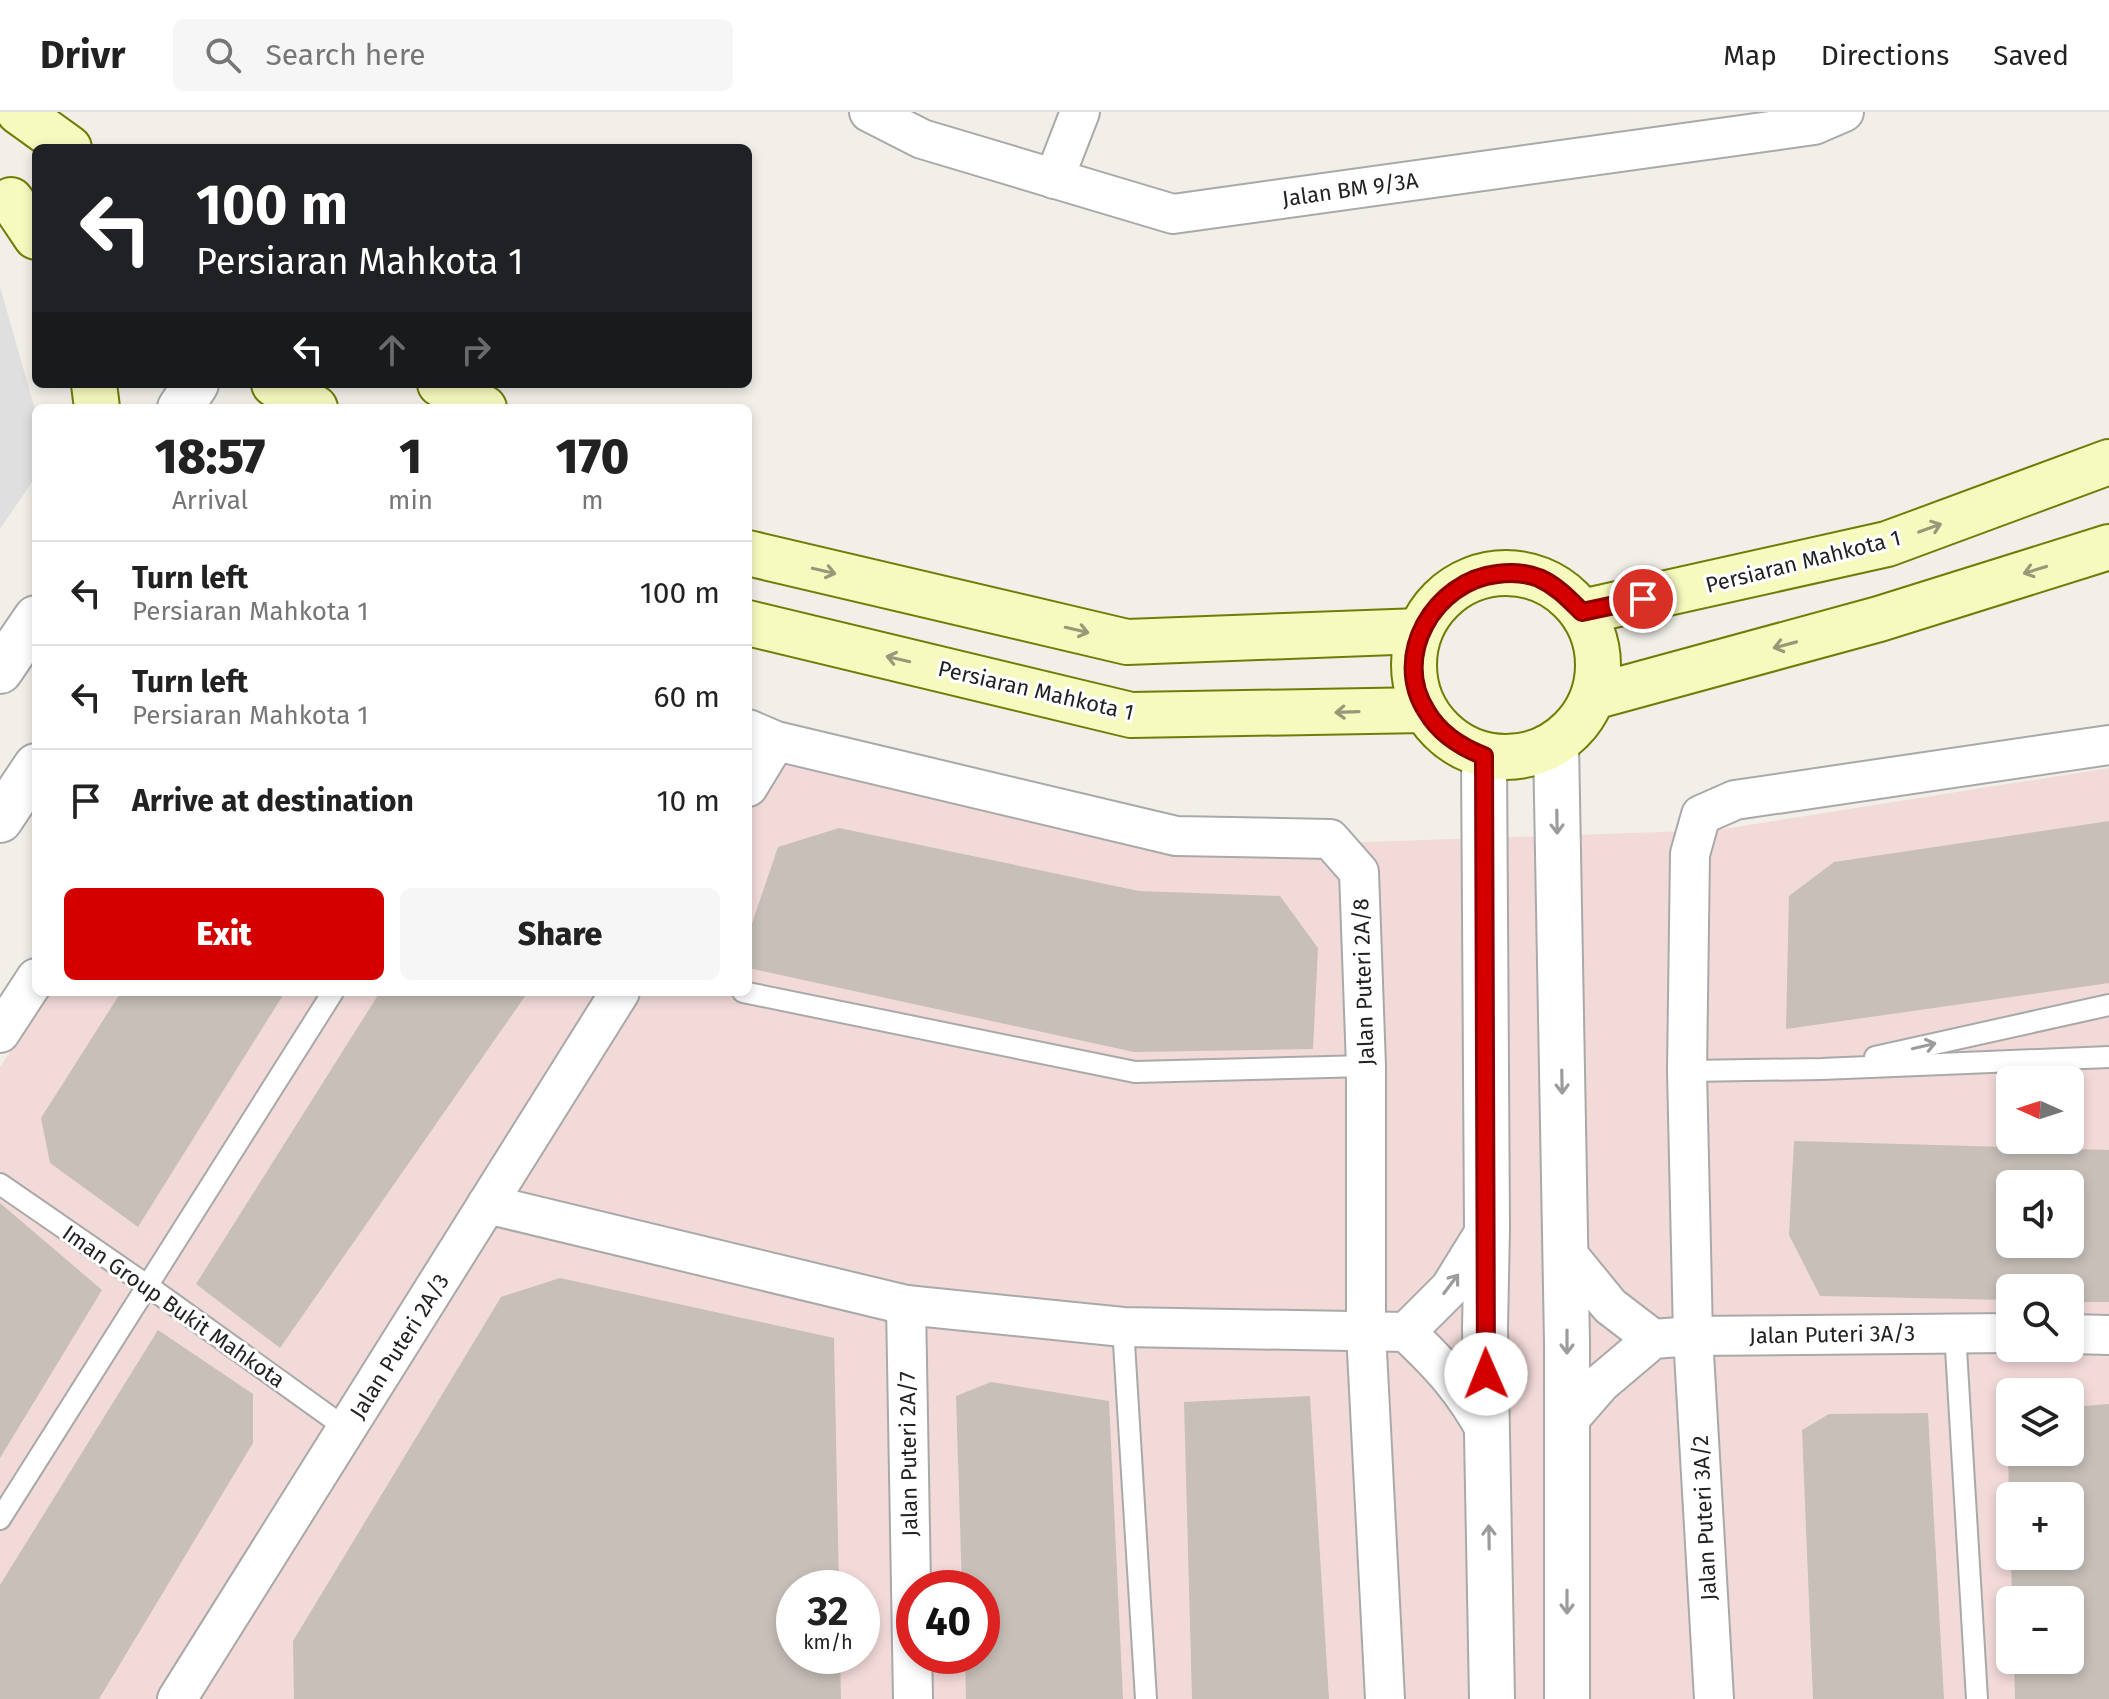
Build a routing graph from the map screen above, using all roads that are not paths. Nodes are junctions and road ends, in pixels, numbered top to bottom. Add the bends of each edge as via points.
1 (19, 112) edge
2 (869, 112) edge
3 (1080, 112) edge
4 (1840, 113) edge
5 (63, 144) edge
6 (1054, 179) junction
7 (16, 204) edge
8 (32, 230) edge
9 (447, 388) edge
10 (477, 404) edge
11 (2109, 462) edge
12 (2109, 547) edge
13 (752, 554) edge
14 (1582, 612) junction
15 (32, 624) edge
16 (752, 624) edge
17 (1420, 631) junction
18 (0, 671) edge
19 (1593, 697) junction
20 (1425, 710) junction
21 (762, 735) edge
22 (1556, 744) junction
23 (2109, 745) edge
24 (1484, 756) junction
25 (32, 772) edge
26 (752, 772) edge
27 (0, 820) edge
28 (32, 984) edge
29 (752, 994) edge
30 (330, 996) edge
31 (617, 996) edge
32 (2109, 1005) edge
33 (0, 1033) edge
34 (2109, 1057) edge
35 (1366, 1066) junction
36 (1821, 1069) junction
37 (1687, 1071) junction
38 (0, 1184) edge
39 (487, 1204) junction
40 (1487, 1228) junction
41 (1565, 1251) junction
42 (148, 1286) junction
43 (906, 1305) junction
44 (1123, 1327) junction
45 (1366, 1332) junction
46 (1406, 1332) junction
47 (1955, 1332) junction
48 (1996, 1333) edge
49 (2084, 1334) edge
50 (2109, 1335) edge
51 (1693, 1336) junction
52 (1653, 1339) junction
53 (1567, 1422) junction
54 (347, 1429) junction
55 (1487, 1433) junction
56 (0, 1519) edge
57 (178, 1699) edge
58 (913, 1699) edge
59 (1146, 1699) edge
60 (1385, 1699) edge
61 (1492, 1699) edge
62 (1567, 1699) edge
63 (1714, 1699) edge
64 (1977, 1699) edge

1 - 5 main road
2 - 6 street, Jalan BM 9/3A via 922,139
3 - 6 street
4 - 6 street, Jalan BM 9/3A via 1814,125 1173,214
7 - 8 main road
9 - 10 main road
14 -> 11 main road, Persiaran Mahkota 1 via 1887,544
12 -> 19 main road via 1879,619
13 -> 17 main road via 1127,642
14 - 17 main road via 1563,592 1538,578 1510,572 1482,575 1456,587
14 - 19 main road via 1595,640 1599,668
15 - 18 street
20 -> 16 main road, Persiaran Mahkota 1 via 1131,715
17 - 20 main road via 1414,658
19 - 22 main road via 1578,723
20 - 24 main road via 1444,734
21 - 26 street
21 - 35 street, Jalan Puteri 2A/8 via 1176,836 1330,839 1359,872
22 - 24 main road via 1528,755
22 -> 41 street
23 - 37 street, Jalan Puteri 3A/2 via 1735,800 1701,815 1690,854
24 - 40 street
25 - 27 street
28 - 33 street
29 - 35 lane via 1135,1072
30 - 42 lane
31 - 39 street, Jalan Puteri 2A/3
36 -> 32 lane
34 - 36 lane
35 - 45 street, Jalan Puteri 2A/8
36 - 37 lane
37 - 51 street, Jalan Puteri 3A/2
38 - 42 lane, Iman Group Bukit Mahkota
39 - 43 street
39 - 54 street, Jalan Puteri 2A/3
46 -> 40 street via 1450,1288
40 - 55 street
41 - 52 street via 1610,1306
41 -> 53 street
42 - 54 lane, Iman Group Bukit Mahkota
42 - 56 lane
43 - 44 street
43 - 58 street, Jalan Puteri 2A/7
44 - 45 street
44 - 59 lane
45 - 46 street
45 - 60 street, Jalan Puteri 2A/8
46 - 55 street via 1469,1399
47 - 48 street, Jalan Puteri 3A/3
47 - 51 street, Jalan Puteri 3A/3
47 - 64 lane
49 - 50 street
51 - 52 street, Jalan Puteri 3A/3
51 - 63 street, Jalan Puteri 3A/2
52 - 53 street via 1601,1383
53 -> 62 street
54 - 57 street, Jalan Puteri 2A/3
61 -> 55 street

